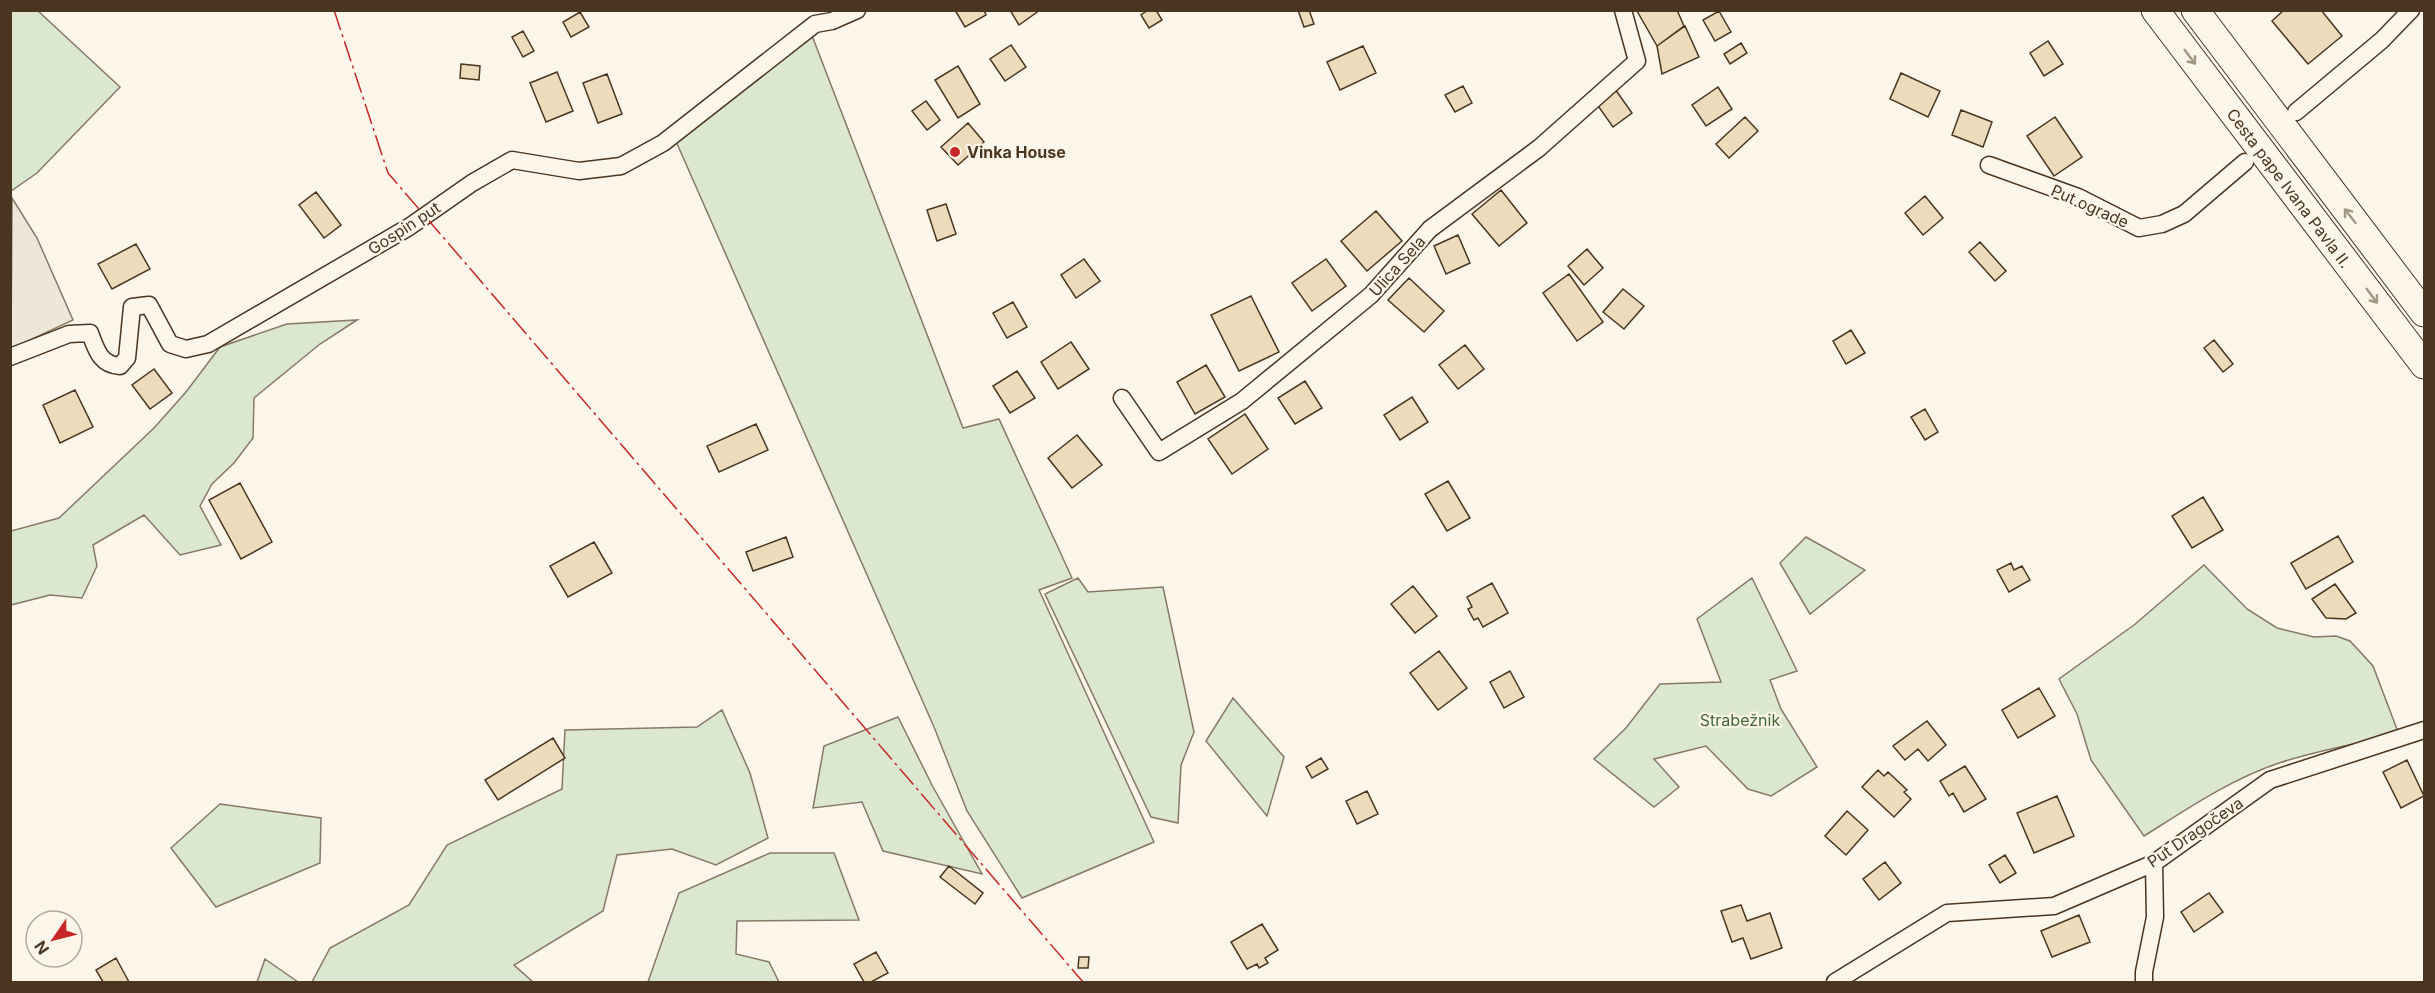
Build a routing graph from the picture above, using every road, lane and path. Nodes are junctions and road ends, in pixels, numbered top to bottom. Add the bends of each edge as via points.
1 (857, 10) edge
2 (1623, 10) edge
3 (2155, 10) edge
4 (2195, 10) edge
5 (2411, 10) edge
6 (2296, 112) dead end
7 (2245, 162) dead end
8 (1989, 165) dead end
9 (2424, 313) edge
10 (10, 357) edge
11 (2424, 365) edge
12 (1122, 398) dead end
13 (2424, 730) edge
14 (2154, 863) junction
15 (1835, 982) edge
16 (2145, 982) edge

1 - 10 street, Gospin put via 815,24 663,144 621,166 579,171 512,160 409,227 208,344 186,349 170,344 149,305 139,305 132,308 127,358 120,366 110,366 100,357 90,333 69,333
2 - 12 street, Ulica Sela via 1637,61 1539,148 1430,229 1371,295 1242,401 1159,452
3 -> 11 main road, Cesta pape Ivana Pavla II.
9 -> 4 main road, Cesta pape Ivana Pavla II.
5 - 6 street via 2382,40
7 - 8 street, Put ograde via 2184,214 2162,224 2139,228 2078,197
13 - 14 street, Put Dragočeva via 2270,780
14 - 15 street, Put Dragočeva via 2054,906 1947,913
14 - 16 street via 2155,917

